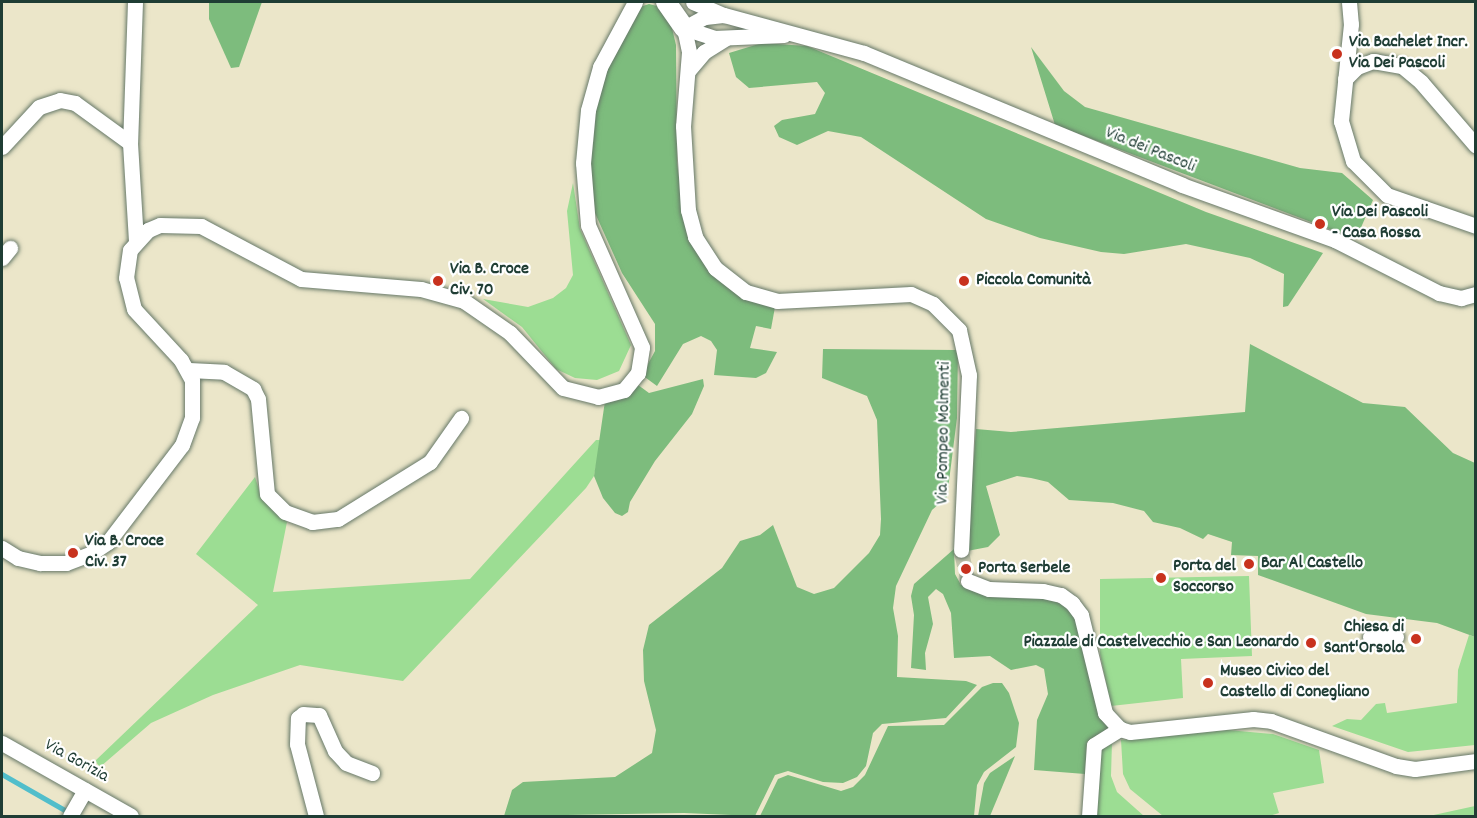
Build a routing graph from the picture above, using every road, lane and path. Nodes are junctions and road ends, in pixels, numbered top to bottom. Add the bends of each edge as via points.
1 (135, 2) edge
2 (635, 2) edge
3 (666, 2) edge
4 (693, 2) edge
5 (1349, 2) edge
6 (724, 15) junction
7 (684, 28) junction
8 (809, 35) junction
9 (727, 38) junction
10 (688, 72) junction
11 (1345, 79) junction
12 (130, 143) junction
13 (1476, 146) edge
14 (2, 147) edge
15 (1476, 226) edge
16 (136, 240) junction
17 (1476, 294) edge
18 (189, 370) junction
19 (461, 418) dead end
20 (2, 548) edge
21 (961, 550) tunnel mouth
22 (968, 581) dead end
23 (1370, 637) dead end
24 (1396, 637) dead end
25 (1120, 729) junction
26 (2, 743) edge
27 (1476, 761) edge
28 (372, 773) dead end
29 (83, 795) junction
30 (70, 816) edge
31 (131, 816) edge
32 (316, 816) edge
33 (1089, 816) edge

1 - 12 street
2 - 16 street via 600,67 588,110 583,163 588,225 642,346 638,373 624,390 598,397 563,388 510,333 481,309 456,298 421,290 301,279 201,226 160,225
3 - 7 main road
4 - 6 street, Via dei Pascoli
5 - 11 street via 1351,24
6 - 7 street via 705,17
6 - 8 street, Via dei Pascoli
7 - 9 street, Via dei Pascoli via 705,37
7 - 10 street, Via Pompeo Molmenti
8 - 9 street, Via dei Pascoli
8 - 17 street, Via dei Pascoli via 912,72 1182,185 1335,240 1439,293 1461,298
9 - 10 street via 704,52
10 - 21 street, Via Pompeo Molmenti via 683,126 688,210 700,246 725,277 746,292 777,301 910,294 933,304 959,330 969,375
11 - 13 street via 1357,67 1373,61 1402,66 1421,82
11 - 15 street via 1343,136 1353,161 1375,187 1411,205
12 - 14 street via 75,103 60,100 39,107
12 - 16 street
16 - 18 street via 126,263 134,309
18 - 19 street via 224,372 253,389 258,399 267,494 285,512 312,522 338,519 430,462
18 - 20 street via 194,406 182,445 108,542 66,563 28,561
22 - 25 street via 989,589 1043,591 1072,603 1081,615 1102,705
23 - 24 street
25 - 27 street via 1130,732 1271,721 1396,766 1431,768
25 - 33 street via 1094,745
26 - 29 street, Via Gorizia
28 - 32 street via 346,763 334,751 318,715 303,714 298,718 297,744
29 - 30 street
29 - 31 street, Via Gorizia

